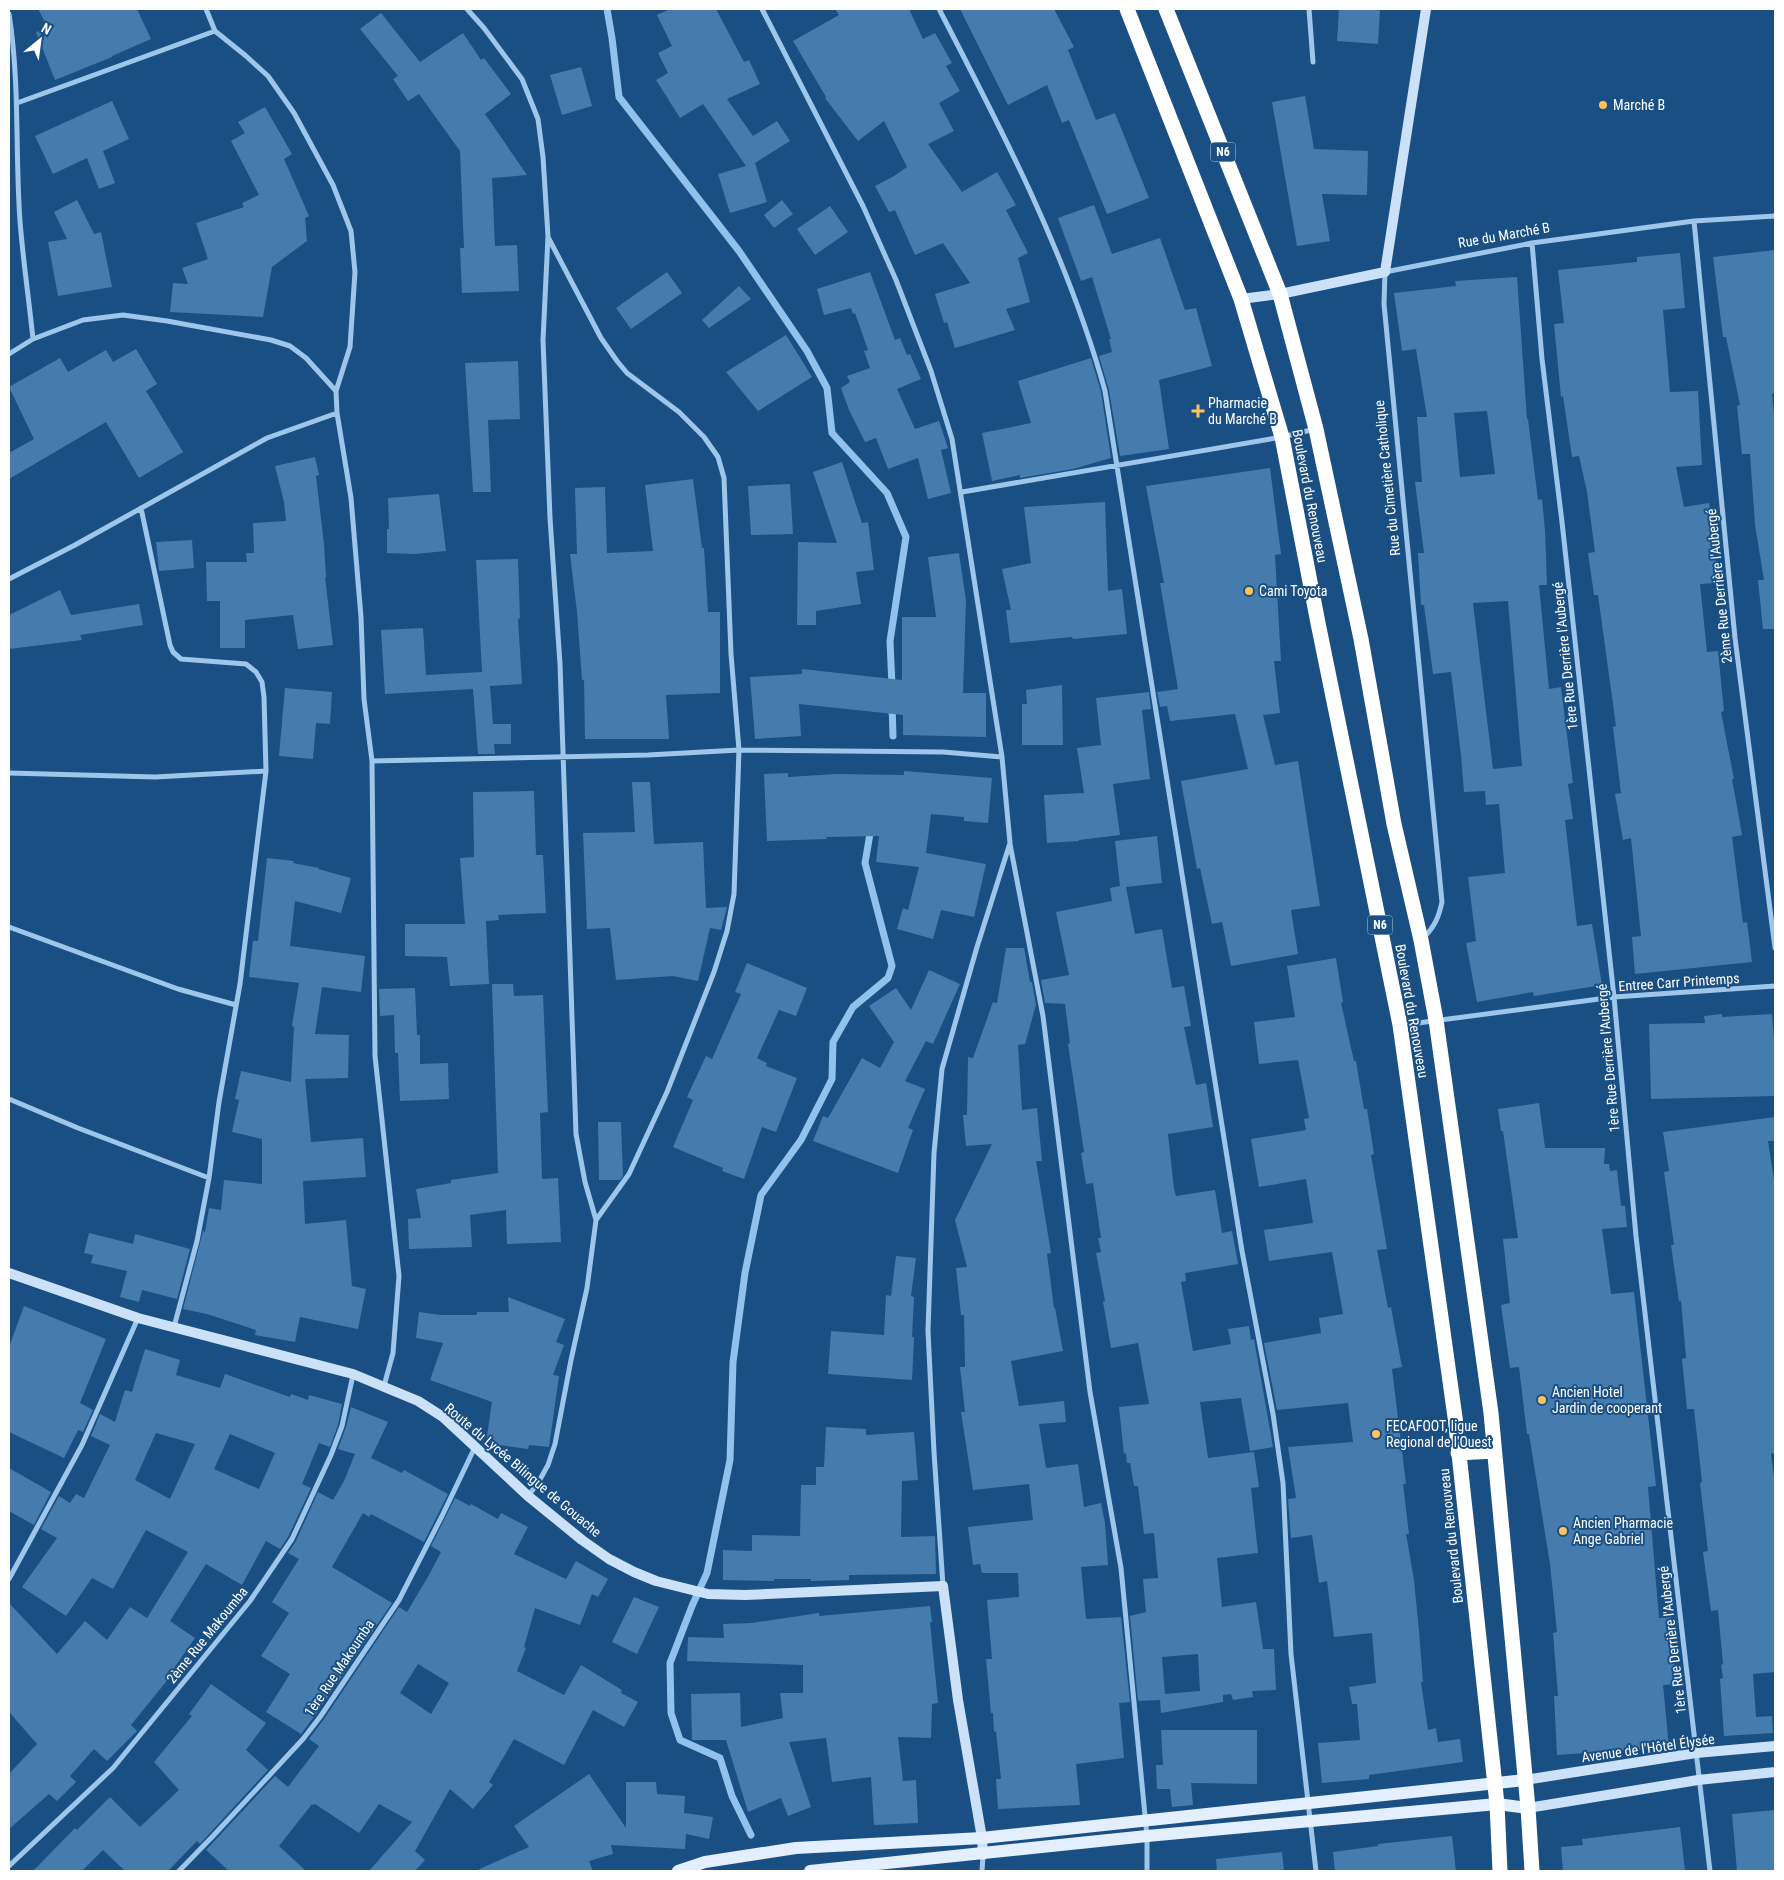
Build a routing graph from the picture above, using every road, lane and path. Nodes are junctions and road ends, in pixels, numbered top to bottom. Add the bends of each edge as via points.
1 (206, 9) edge
2 (467, 9) edge
3 (762, 9) edge
4 (939, 9) edge
5 (1127, 9) edge
6 (1166, 9) edge
7 (1309, 9) edge
8 (1426, 9) edge
9 (9, 14) edge
10 (215, 30) junction
11 (1313, 62) dead end
12 (18, 103) junction
13 (1775, 216) edge
14 (1694, 222) junction
15 (548, 236) junction
16 (1532, 243) junction
17 (1385, 272) junction
18 (1280, 294) junction
19 (1241, 299) junction
20 (33, 339) junction
21 (9, 354) edge
22 (336, 391) junction
23 (337, 413) junction
24 (1316, 428) junction
25 (1282, 437) junction
26 (1116, 465) junction
27 (962, 492) junction
28 (141, 508) junction
29 (9, 579) edge
30 (739, 750) junction
31 (563, 755) junction
32 (1002, 757) junction
33 (372, 761) junction
34 (266, 771) junction
35 (9, 773) edge
36 (1010, 844) junction
37 (9, 927) edge
38 (1421, 940) junction
39 (1775, 948) edge
40 (1775, 986) edge
41 (1614, 998) junction
42 (236, 1005) junction
43 (1436, 1020) junction
44 (1400, 1025) junction
45 (9, 1100) edge
46 (209, 1178) junction
47 (596, 1220) junction
48 (9, 1272) edge
49 (138, 1318) junction
50 (174, 1327) junction
51 (353, 1374) junction
52 (384, 1386) junction
53 (475, 1447) junction
54 (1494, 1451) junction
55 (1458, 1453) junction
56 (528, 1496) junction
57 (9, 1579) edge
58 (943, 1586) junction
59 (1775, 1746) edge
60 (1696, 1753) junction
61 (1775, 1772) edge
62 (1525, 1780) junction
63 (1698, 1780) junction
64 (1494, 1783) junction
65 (1309, 1804) junction
66 (1498, 1804) junction
67 (1528, 1808) junction
68 (1145, 1820) junction
69 (1312, 1821) junction
70 (1147, 1836) junction
71 (982, 1838) junction
72 (983, 1854) junction
73 (9, 1866) edge
74 (179, 1871) edge
75 (678, 1871) edge
76 (810, 1871) edge
77 (982, 1871) edge
78 (1147, 1871) edge
79 (1316, 1871) edge
80 (1500, 1871) edge
81 (1532, 1871) edge
82 (1710, 1871) edge

1 - 10 street
2 - 15 street via 522,80 538,120
3 - 27 street via 896,280 931,371 952,439
4 - 26 street via 1034,198 1062,267 1101,375
5 - 19 highway, Boulevard du Renouveau / N6
6 - 18 highway, N6
7 - 11 street
8 - 17 street, Rue du Cimetière Catholique
9 - 12 street
10 - 12 street
10 - 22 street via 268,76 294,113 333,185 351,231 355,272 350,347
12 - 20 street via 20,220
13 - 14 street, Rue du Marché B
14 - 16 street, Rue du Marché B
14 - 39 street, 2ème Rue Derrière l'Aubergé via 1735,638
15 - 30 street via 601,338 617,362 627,374 679,412 704,437 718,457 724,478 730,654
15 - 31 street via 543,340
16 - 17 street, Rue du Marché B
16 - 41 street, 1ère Rue Derrière l'Aubergé via 1542,359
17 - 18 street, Rue du Marché B
17 - 38 street, Rue du Cimetière Catholique via 1384,304 1442,902 1438,918
18 - 19 street, Rue du Marché B
18 - 24 highway, Boulevard du Renouveau / N6
19 - 25 highway, Boulevard du Renouveau / N6
20 - 21 street
20 - 22 street via 83,320 123,315 167,321 290,346 306,358
22 - 23 street
23 - 28 street via 267,438
23 - 33 street via 351,498 364,699
24 - 25 street
24 - 38 highway, Boulevard du Renouveau / N6 via 1361,639 1394,824
25 - 26 street
25 - 44 highway, Boulevard du Renouveau / N6
26 - 27 street
26 - 65 street via 1242,1251 1281,1466 1291,1654
27 - 32 street
28 - 29 street
28 - 34 street via 173,652 181,658 246,664 262,682
30 - 31 street
30 - 32 street via 943,752
30 - 47 street via 734,894 727,931 714,972 629,1174
31 - 33 street
31 - 47 street via 576,1134
32 - 36 street
33 - 52 street via 375,1056 398,1276 393,1353
34 - 35 street via 156,777
34 - 42 street
36 - 58 street via 942,1069 934,1153 928,1331
36 - 68 street via 1043,1016 1090,1392 1121,1568
37 - 42 street via 178,989
38 - 43 highway, Boulevard du Renouveau / N6
40 - 41 street, Entree Carr Printemps
41 - 43 street, Entree Carr Printemps
41 - 60 street, 1ère Rue Derrière l'Aubergé via 1636,1236
42 - 46 street
43 - 44 street, Entree Carr Printemps
43 - 54 highway, Boulevard du Renouveau / N6
44 - 55 highway, Boulevard du Renouveau / N6
45 - 46 street
46 - 50 street via 197,1241
47 - 56 street via 587,1288 555,1444 548,1465
48 - 49 street, Route du Lycée Bilingue de Gouache
49 - 50 street, Route du Lycée Bilingue de Gouache
49 - 57 street via 82,1445
50 - 51 street, Route du Lycée Bilingue de Gouache
51 - 52 street, Route du Lycée Bilingue de Gouache
51 - 73 street, 2ème Rue Makoumba via 342,1426 331,1455 292,1539 250,1601 113,1768
52 - 53 street, Route du Lycée Bilingue de Gouache via 418,1401 443,1417
53 - 56 street, Route du Lycée Bilingue de Gouache
53 - 74 street, 1ère Rue Makoumba via 399,1600 320,1717
54 - 55 highway
54 - 62 highway, Boulevard du Renouveau / N6
55 - 64 highway, Boulevard du Renouveau / N6
56 - 58 street, Route du Lycée Bilingue de Gouache via 609,1559 634,1572 708,1594
58 - 71 street via 958,1700
59 - 60 street, Avenue de l'Hôtel Élysée
60 - 62 street, Avenue de l'Hôtel Élysée
60 - 63 street, 1ère Rue Derrière l'Aubergé
61 - 63 street
62 - 64 main road
62 - 67 highway, Boulevard du Renouveau / N6
63 - 67 street
63 - 82 street, 1ère Rue Derrière l'Aubergé
64 - 65 main road
64 - 66 highway, Boulevard du Renouveau / N6
65 - 68 main road
65 - 69 street
66 - 67 main road
66 - 69 main road
66 - 80 highway, Boulevard du Renouveau / N6
67 - 81 highway, Boulevard du Renouveau / N6
68 - 70 street
68 - 71 main road
69 - 70 main road
69 - 79 street
70 - 72 main road
70 - 78 street
71 - 72 street
71 - 75 main road via 796,1848 705,1862
72 - 76 main road
72 - 77 street

